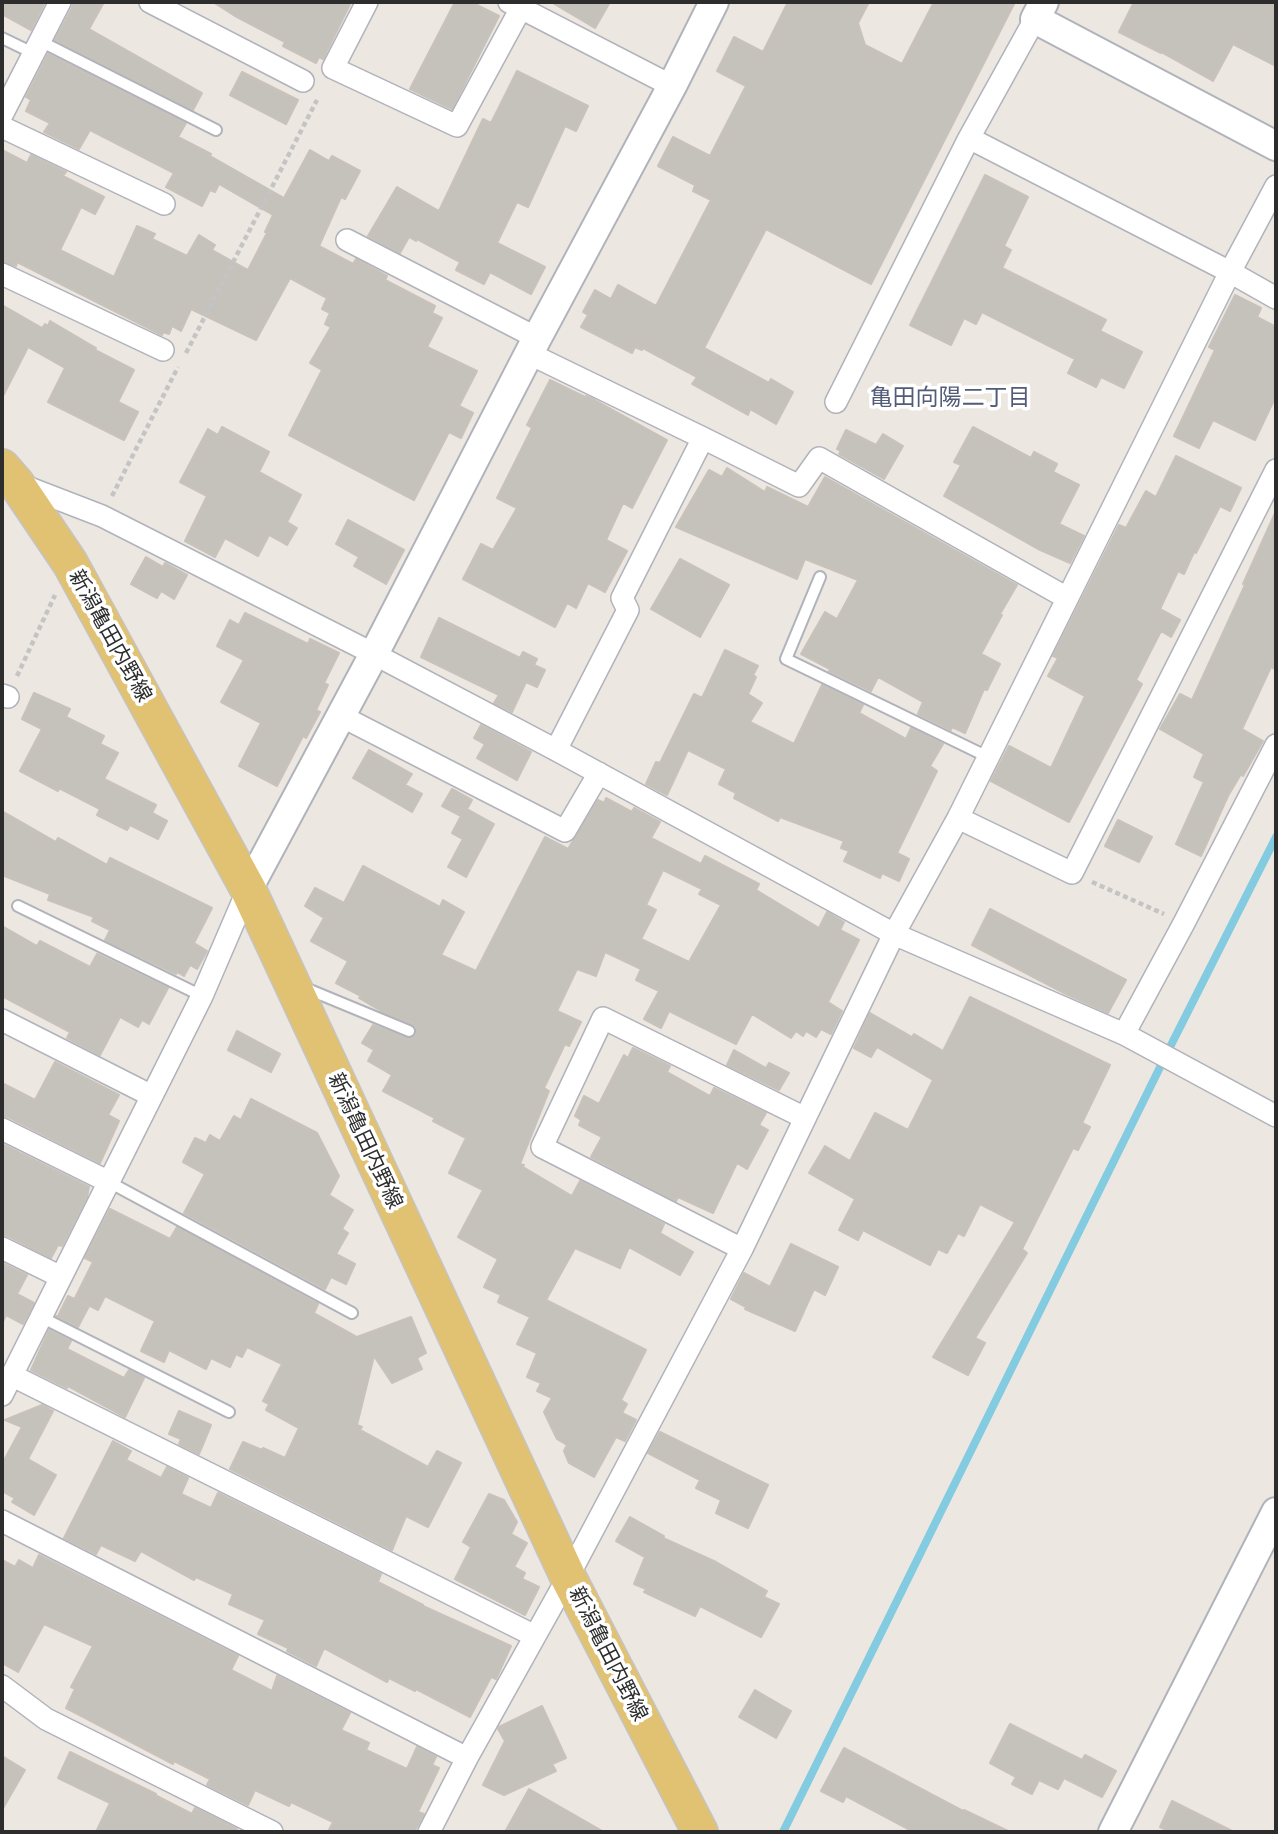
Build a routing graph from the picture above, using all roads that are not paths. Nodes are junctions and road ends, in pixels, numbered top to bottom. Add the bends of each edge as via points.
1 (60, 2) edge
2 (150, 2) edge
3 (367, 2) edge
4 (714, 2) edge
5 (515, 5) edge
6 (1040, 10) edge
7 (2, 38) edge
8 (36, 47) junction
9 (303, 81) dead end
10 (672, 86) junction
11 (2, 115) edge
12 (2, 127) edge
13 (216, 130) dead end
14 (969, 138) junction
15 (1276, 146) edge
16 (1276, 186) edge
17 (164, 204) dead end
18 (347, 240) dead end
19 (1230, 272) junction
20 (2, 274) edge
21 (1276, 298) edge
22 (533, 346) junction
23 (163, 350) dead end
24 (836, 401) dead end
25 (704, 438) junction
26 (1276, 470) edge
27 (9, 475) edge
28 (820, 577) dead end
29 (1067, 598) junction
30 (374, 654) junction
31 (341, 716) junction
32 (1276, 745) edge
33 (556, 750) junction
34 (988, 757) junction
35 (598, 774) junction
36 (958, 818) junction
37 (248, 889) junction
38 (19, 906) dead end
39 (894, 934) junction
40 (291, 982) junction
41 (202, 996) junction
42 (2, 1020) edge
43 (409, 1031) dead end
44 (1124, 1034) junction
45 (152, 1096) junction
46 (1276, 1116) edge
47 (805, 1118) junction
48 (2, 1129) edge
49 (109, 1182) junction
50 (2, 1248) edge
51 (742, 1249) junction
52 (61, 1277) junction
53 (352, 1313) dead end
54 (41, 1317) junction
55 (12, 1375) junction
56 (2, 1395) edge
57 (229, 1412) dead end
58 (1276, 1513) edge
59 (2, 1521) edge
60 (568, 1577) junction
61 (535, 1636) junction
62 (2, 1686) edge
63 (467, 1758) junction
64 (272, 1832) edge
65 (429, 1832) edge
66 (700, 1832) edge
67 (1113, 1832) edge

1 - 8 street
2 - 9 street
3 - 5 street via 333,68 457,126
4 - 10 street
5 - 10 street
6 - 14 street
6 - 15 street
7 - 8 lane
8 - 11 street
8 - 13 lane
10 - 22 street
12 - 17 street
14 - 19 street
14 - 24 street
16 - 19 street
18 - 22 street
19 - 21 street
19 - 29 street
20 - 23 street
22 - 25 street
22 - 30 street
25 - 29 street via 799,486 819,458
25 - 33 street via 622,598 628,610
26 - 36 street via 1072,873
27 - 30 street via 102,516
27 - 37 main road, 新潟亀田内野線 via 70,563
28 - 34 lane via 786,659
29 - 34 street
30 - 31 street
30 - 33 street
31 - 35 street via 565,831
31 - 37 street
32 - 44 street
33 - 35 street
34 - 36 street
35 - 39 street
36 - 39 street
37 - 40 main road, 新潟亀田内野線
37 - 41 street
38 - 41 lane
39 - 44 street
39 - 47 street
40 - 43 lane
40 - 60 main road, 新潟亀田内野線
41 - 45 street
42 - 45 street
44 - 46 street
45 - 49 street
47 - 51 street
47 - 51 street via 603,1018 542,1147
48 - 49 street
49 - 52 street
49 - 53 lane
50 - 52 street
51 - 60 street
52 - 54 street
54 - 55 street
54 - 57 lane
55 - 56 street
55 - 61 street
58 - 67 street
59 - 63 street
60 - 61 street
60 - 66 main road, 新潟亀田内野線
61 - 63 street
62 - 64 street via 46,1719
63 - 65 street

